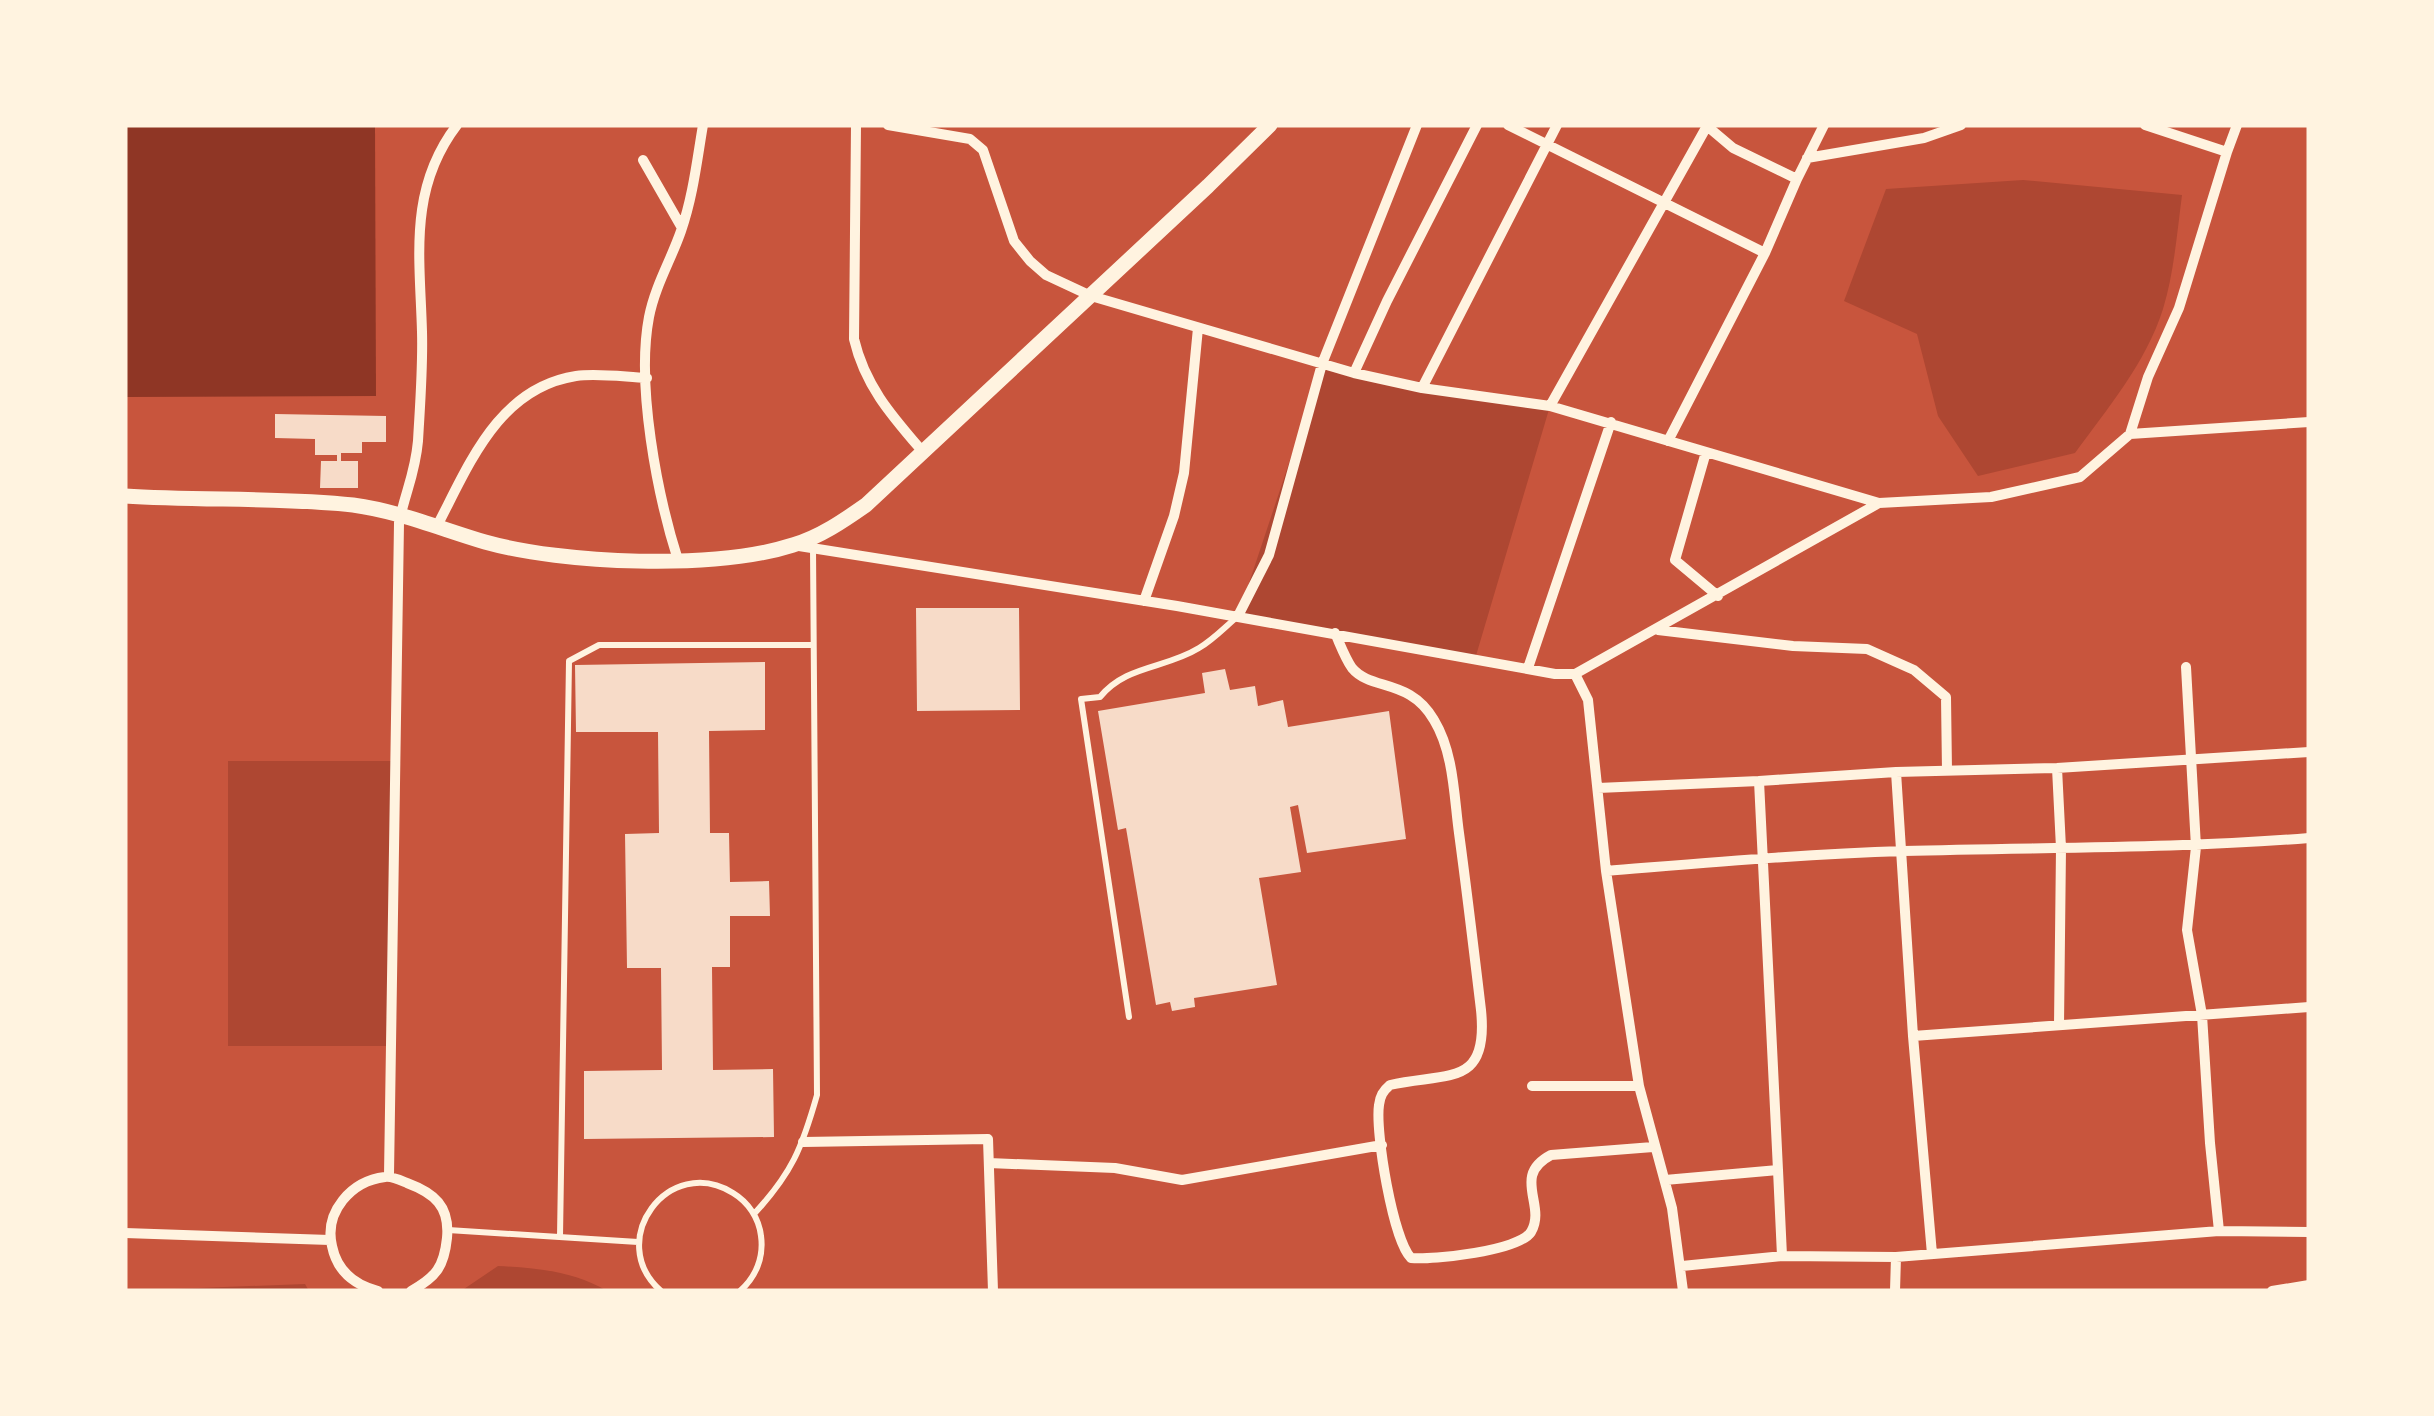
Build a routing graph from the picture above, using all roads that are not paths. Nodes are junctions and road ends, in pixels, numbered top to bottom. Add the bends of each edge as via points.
1 (457, 125) edge
2 (704, 125) edge
3 (856, 125) edge
4 (888, 125) edge
5 (965, 125) edge
6 (1270, 125) edge
7 (1417, 125) edge
8 (1477, 125) edge
9 (1508, 125) edge
10 (1556, 125) edge
11 (1706, 125) edge
12 (1824, 125) edge
13 (1958, 125) edge
14 (2145, 125) edge
15 (2237, 125) edge
16 (955, 134) junction
17 (1548, 146) junction
18 (2227, 152) junction
19 (1808, 158) junction
20 (642, 160) dead end
21 (1797, 178) junction
22 (1666, 204) junction
23 (682, 228) junction
24 (1765, 253) junction
25 (1091, 296) junction
26 (1198, 328) junction
27 (1322, 364) junction
28 (1354, 373) junction
29 (647, 378) junction
30 (1422, 388) junction
31 (1550, 406) junction
32 (1611, 422) junction
33 (2309, 422) edge
34 (2130, 434) junction
35 (1668, 441) junction
36 (923, 452) junction
37 (1706, 452) junction
38 (125, 496) edge
39 (1879, 503) junction
40 (401, 515) junction
41 (438, 526) junction
42 (793, 546) junction
43 (813, 548) junction
44 (678, 560) junction
45 (1718, 596) junction
46 (1144, 602) junction
47 (1238, 616) junction
48 (1656, 630) junction
49 (1334, 633) junction
50 (813, 645) junction
51 (2186, 667) dead end
52 (1528, 668) junction
53 (1574, 674) junction
54 (2309, 752) edge
55 (2190, 759) junction
56 (2057, 768) junction
57 (1896, 772) junction
58 (1947, 772) junction
59 (1759, 781) junction
60 (1598, 788) junction
61 (2309, 838) edge
62 (2196, 847) junction
63 (2062, 848) junction
64 (1899, 851) junction
65 (1762, 858) junction
66 (1606, 871) junction
67 (2309, 1007) edge
68 (1130, 1016) dead end
69 (2202, 1016) junction
70 (2058, 1024) junction
71 (1913, 1036) junction
72 (1532, 1086) dead end
73 (1639, 1086) junction
74 (803, 1142) junction
75 (1382, 1144) junction
76 (1653, 1147) junction
77 (989, 1162) junction
78 (1778, 1170) junction
79 (389, 1176) junction
80 (1665, 1180) junction
81 (754, 1214) junction
82 (448, 1230) junction
83 (125, 1232) edge
84 (2219, 1232) junction
85 (2309, 1232) edge
86 (560, 1237) junction
87 (330, 1240) junction
88 (638, 1242) junction
89 (1932, 1254) junction
90 (1782, 1256) junction
91 (1896, 1257) junction
92 (1682, 1266) junction
93 (2309, 1285) edge
94 (378, 1291) edge
95 (411, 1291) edge
96 (661, 1291) edge
97 (740, 1291) edge
98 (992, 1291) edge
99 (1684, 1291) edge
100 (1895, 1291) edge
101 (2272, 1291) edge

1 - 40 street via 439,148 425,186 418,439
2 - 23 street
3 - 36 street via 854,340 878,399
4 - 16 street
5 - 16 street
6 - 25 street
7 - 27 street
8 - 28 street
9 - 17 street
10 - 17 street
11 - 21 street via 1733,148
11 - 22 street
12 - 19 street
13 - 19 street via 1924,138
14 - 18 street
15 - 18 street
16 - 25 street via 983,150 1014,241 1030,261
17 - 22 street
17 - 30 street
18 - 34 street via 2179,308
19 - 21 street
20 - 23 street
21 - 24 street
22 - 24 street
22 - 31 street
23 - 29 street via 648,318
24 - 35 street
25 - 26 street
25 - 36 street
26 - 27 street
26 - 46 street via 1184,473
27 - 28 street
27 - 47 street via 1268,556
28 - 30 street
29 - 41 street via 578,376 527,395 481,441
29 - 44 street via 654,469
30 - 31 street
31 - 32 street
32 - 35 street
32 - 52 street
33 - 34 street
34 - 39 street via 2080,477 1990,497
35 - 37 street
36 - 42 street via 866,505
37 - 39 street
37 - 45 street via 1675,560
38 - 40 street via 352,505
39 - 45 street
40 - 41 street
40 - 79 street
41 - 44 street via 548,556
42 - 43 street
42 - 44 street
43 - 46 street
43 - 50 lane
45 - 48 street
46 - 47 street
47 - 49 street
47 - 68 lane via 1201,648 1114,680 1100,697 1081,699
48 - 53 street
48 - 58 street via 1867,648 1914,670 1946,698
49 - 52 street
49 - 75 street via 1352,668 1418,699 1444,742 1484,1037 1471,1066 1383,1092
50 - 74 lane via 817,1094
50 - 86 lane via 599,645 569,661
51 - 55 street
52 - 53 street
53 - 60 street via 1588,700
54 - 55 street
55 - 56 street
55 - 62 street
56 - 58 street
56 - 63 street
57 - 58 street
57 - 59 street
57 - 64 street
59 - 60 street
59 - 65 street
60 - 66 street
61 - 62 street
62 - 63 street
62 - 69 street via 2187,930
63 - 64 street
63 - 70 street
64 - 65 street
64 - 71 street
65 - 66 street
65 - 78 street
66 - 73 street
67 - 69 street
69 - 70 street
69 - 84 street
70 - 71 street
71 - 89 street
72 - 73 street
73 - 76 street
74 - 77 street via 988,1139
74 - 81 lane via 784,1182
75 - 76 street via 1402,1250 1426,1260 1517,1244 1534,1222 1533,1172 1551,1155
75 - 77 street via 1182,1180 1116,1168
76 - 80 street
77 - 98 street
78 - 80 street
78 - 90 street
79 - 82 street via 432,1193
79 - 87 street via 358,1184 341,1200
80 - 92 street
81 - 88 lane via 724,1188 685,1185 652,1206
81 - 97 lane via 762,1252
82 - 86 lane
82 - 95 street via 445,1260
83 - 87 street
84 - 85 street
84 - 89 street
86 - 88 lane
87 - 94 street via 335,1260 358,1286
88 - 96 lane via 641,1264
89 - 91 street
90 - 91 street
90 - 92 street
91 - 100 street
92 - 99 street
93 - 101 street

